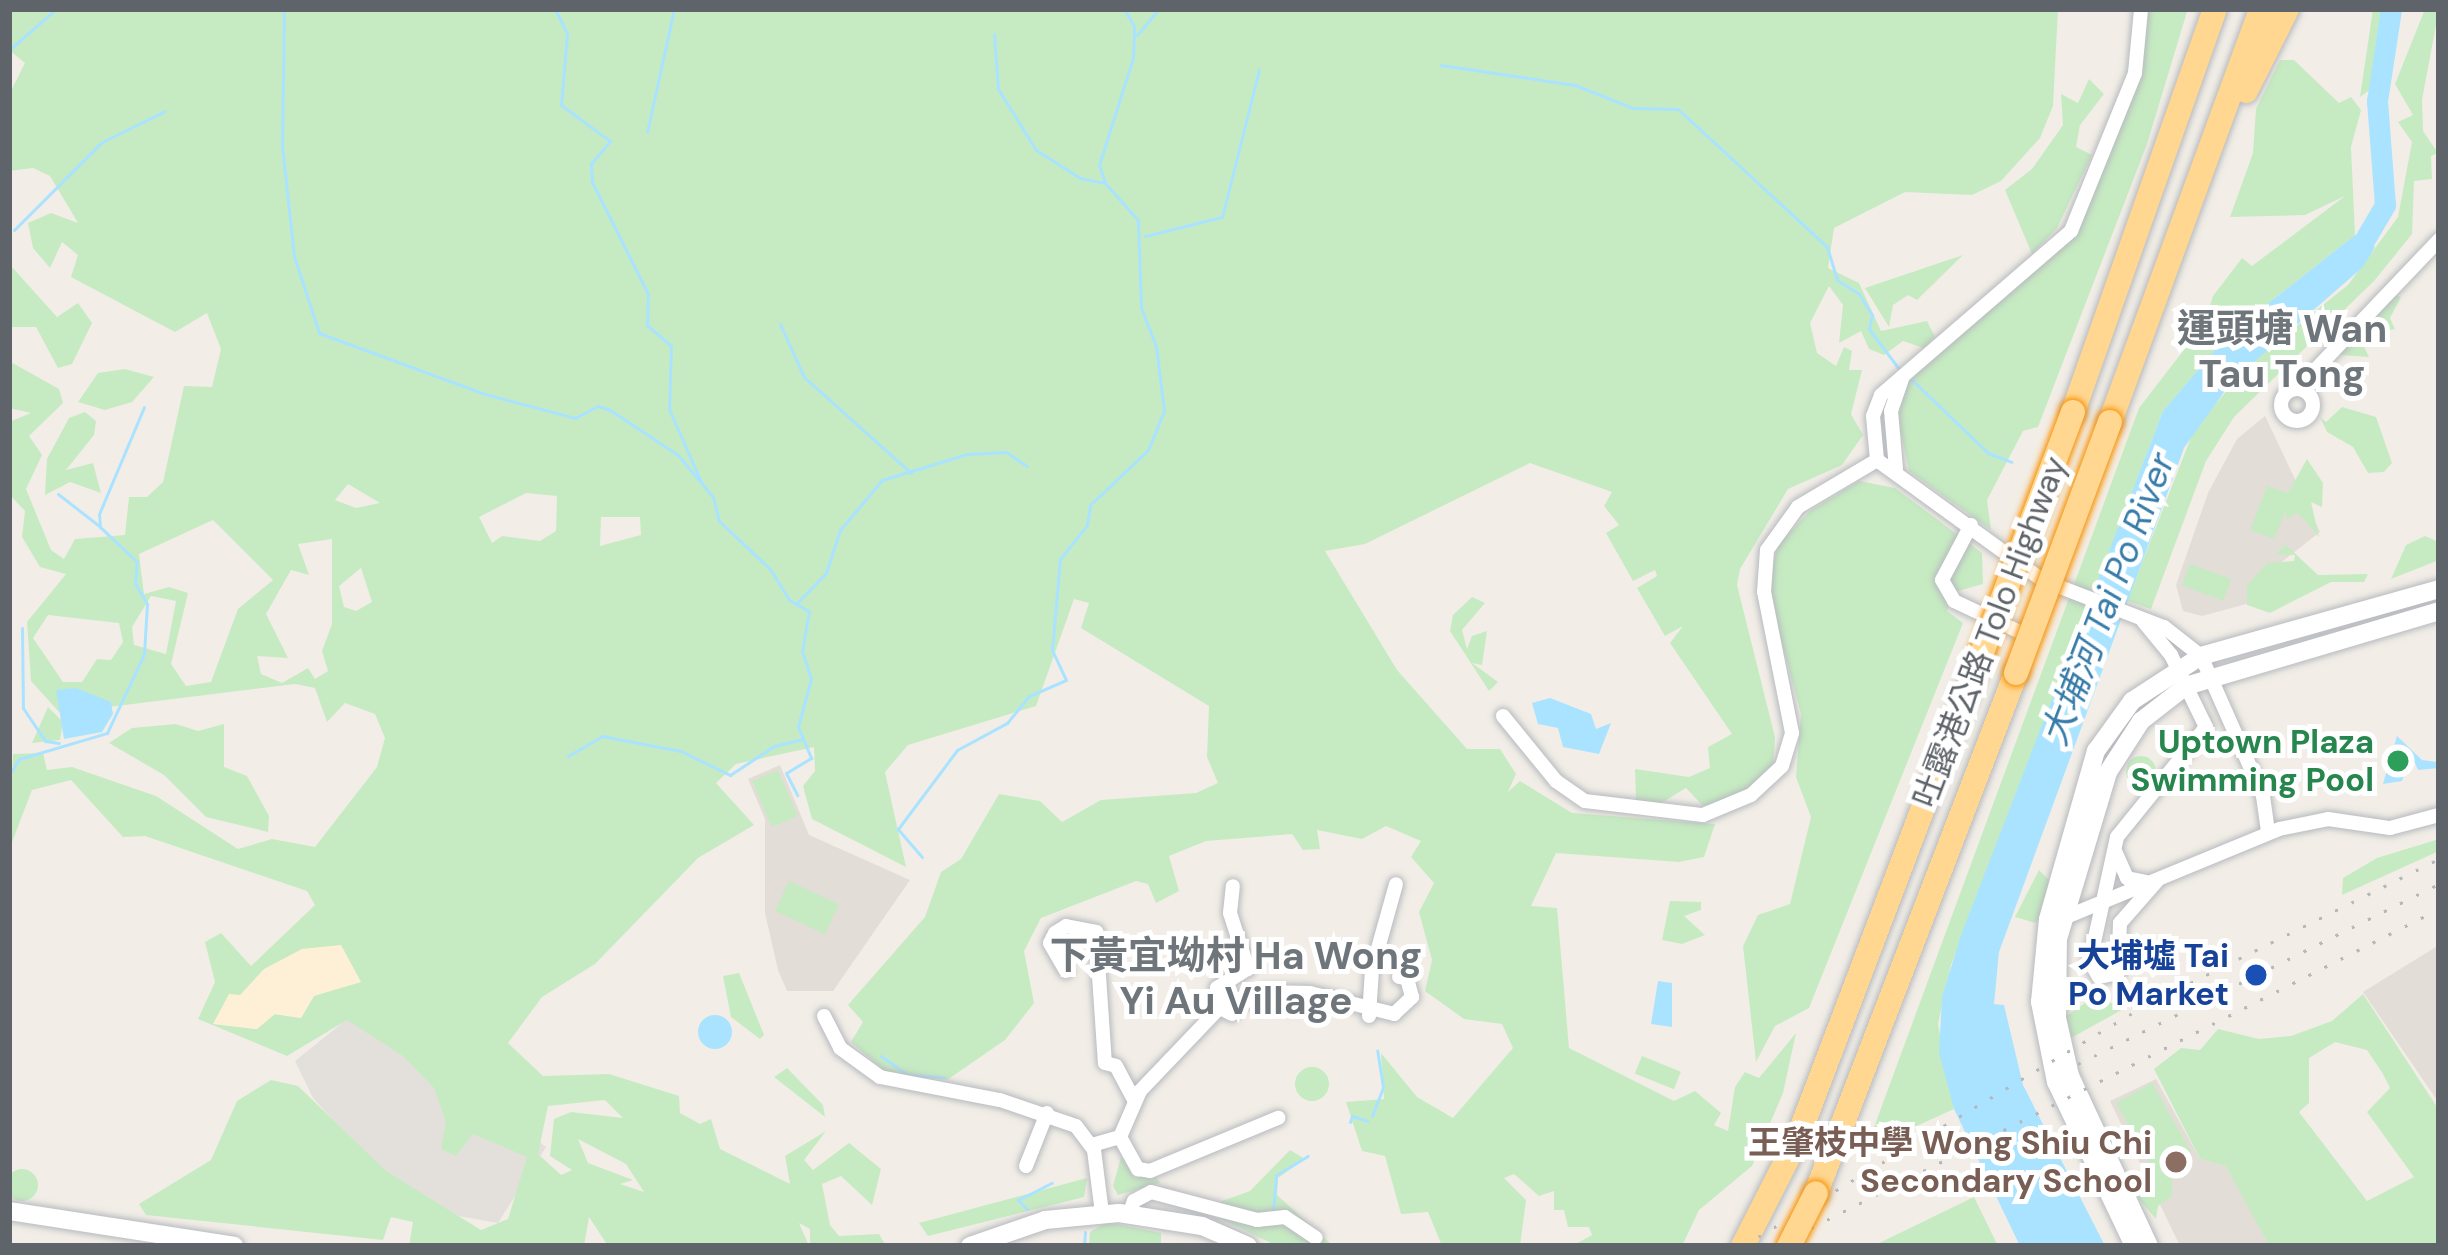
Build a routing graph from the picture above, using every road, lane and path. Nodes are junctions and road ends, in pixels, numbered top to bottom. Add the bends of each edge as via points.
1 (2140, 9) edge
2 (2215, 9) edge
3 (2261, 9) edge
4 (2287, 9) edge
5 (2212, 151) junction
6 (2439, 240) edge
7 (1904, 373) junction
8 (2297, 388) dead end
9 (1876, 460) junction
10 (1896, 469) junction
11 (1971, 525) junction
12 (2057, 587) junction
13 (2439, 589) edge
14 (2439, 611) edge
15 (2144, 621) junction
16 (2201, 656) junction
17 (2175, 668) junction
18 (2211, 674) junction
19 (2186, 686) junction
20 (1503, 716) dead end
21 (2230, 726) junction
22 (2197, 747) junction
23 (2439, 815) edge
24 (2268, 833) junction
25 (2114, 846) junction
26 (2157, 880) junction
27 (1396, 884) dead end
28 (1233, 886) dead end
29 (2106, 896) junction
30 (2081, 905) junction
31 (2063, 920) junction
32 (2102, 923) junction
33 (1066, 971) dead end
34 (1399, 976) dead end
35 (1297, 1006) dead end
36 (1222, 1007) junction
37 (1371, 1013) junction
38 (824, 1016) dead end
39 (1134, 1100) junction
40 (1047, 1113) junction
41 (1278, 1118) dead end
42 (1120, 1137) junction
43 (1092, 1145) junction
44 (1026, 1166) dead end
45 (9, 1211) edge
46 (1102, 1213) junction
47 (1130, 1214) junction
48 (1160, 1216) junction
49 (1166, 1238) dead end
50 (1316, 1238) dead end
51 (1747, 1238) edge
52 (992, 1242) edge
53 (234, 1246) edge
54 (970, 1246) edge
55 (1247, 1246) edge
56 (1789, 1246) edge
57 (2134, 1246) edge
58 (2149, 1246) edge

1 - 7 street via 2135,73 2071,231
2 - 51 highway, 吐露港公路 Tolo Highway, bridge via 2073,412 1804,1121
3 - 5 highway, 吐露港公路 Tolo Highway
4 - 5 highway
5 - 56 highway, 吐露港公路 Tolo Highway, bridge via 1816,1193
6 - 8 street
7 - 9 street via 1875,409
7 - 10 street via 1891,411
9 - 10 street
9 - 20 street via 1798,507 1767,550 1764,592 1793,721 1782,766 1751,795 1703,815 1586,800 1556,781
10 - 11 street
11 - 12 street
11 - 12 street via 1942,580 1954,601 2024,634
12 - 15 street
13 - 16 main road
14 - 18 main road
15 - 16 street
15 - 17 street
16 - 17 main road
16 - 18 street
17 - 19 street
17 - 57 main road via 2132,700 2096,751 2040,967 2056,1082
18 - 19 main road
18 - 21 street
19 - 22 street via 2204,719
19 - 31 main road via 2141,721 2108,772
21 - 22 street
21 - 24 street via 2264,796
22 - 25 street via 2126,821
23 - 24 street via 2390,828 2328,819
24 - 26 street
25 - 26 street via 2127,878
25 - 29 street
26 - 29 street
26 - 32 street via 2120,923 2114,938 2121,968 2108,979 2090,966
27 - 37 street via 1372,970
28 - 36 street via 1230,913 1248,969 1217,988
29 - 30 street
29 - 32 street
30 - 31 street
30 - 32 street
31 - 58 main road via 2055,972 2062,1046
33 - 39 street via 1050,943 1055,933 1066,926 1096,932 1105,1063 1116,1066
34 - 37 street via 1412,997 1403,1008
35 - 36 street via 1236,994
36 - 37 street via 1236,986
36 - 39 street
38 - 40 street via 840,1048 880,1077
39 - 42 street
40 - 43 street via 1076,1126
40 - 44 street
41 - 42 street via 1150,1171 1138,1169
42 - 43 street
43 - 46 street
45 - 53 main road
46 - 47 main road
46 - 52 main road
47 - 48 main road
47 - 50 street via 1133,1201 1163,1194 1257,1220 1285,1217
48 - 49 main road
48 - 55 main road
52 - 54 main road

